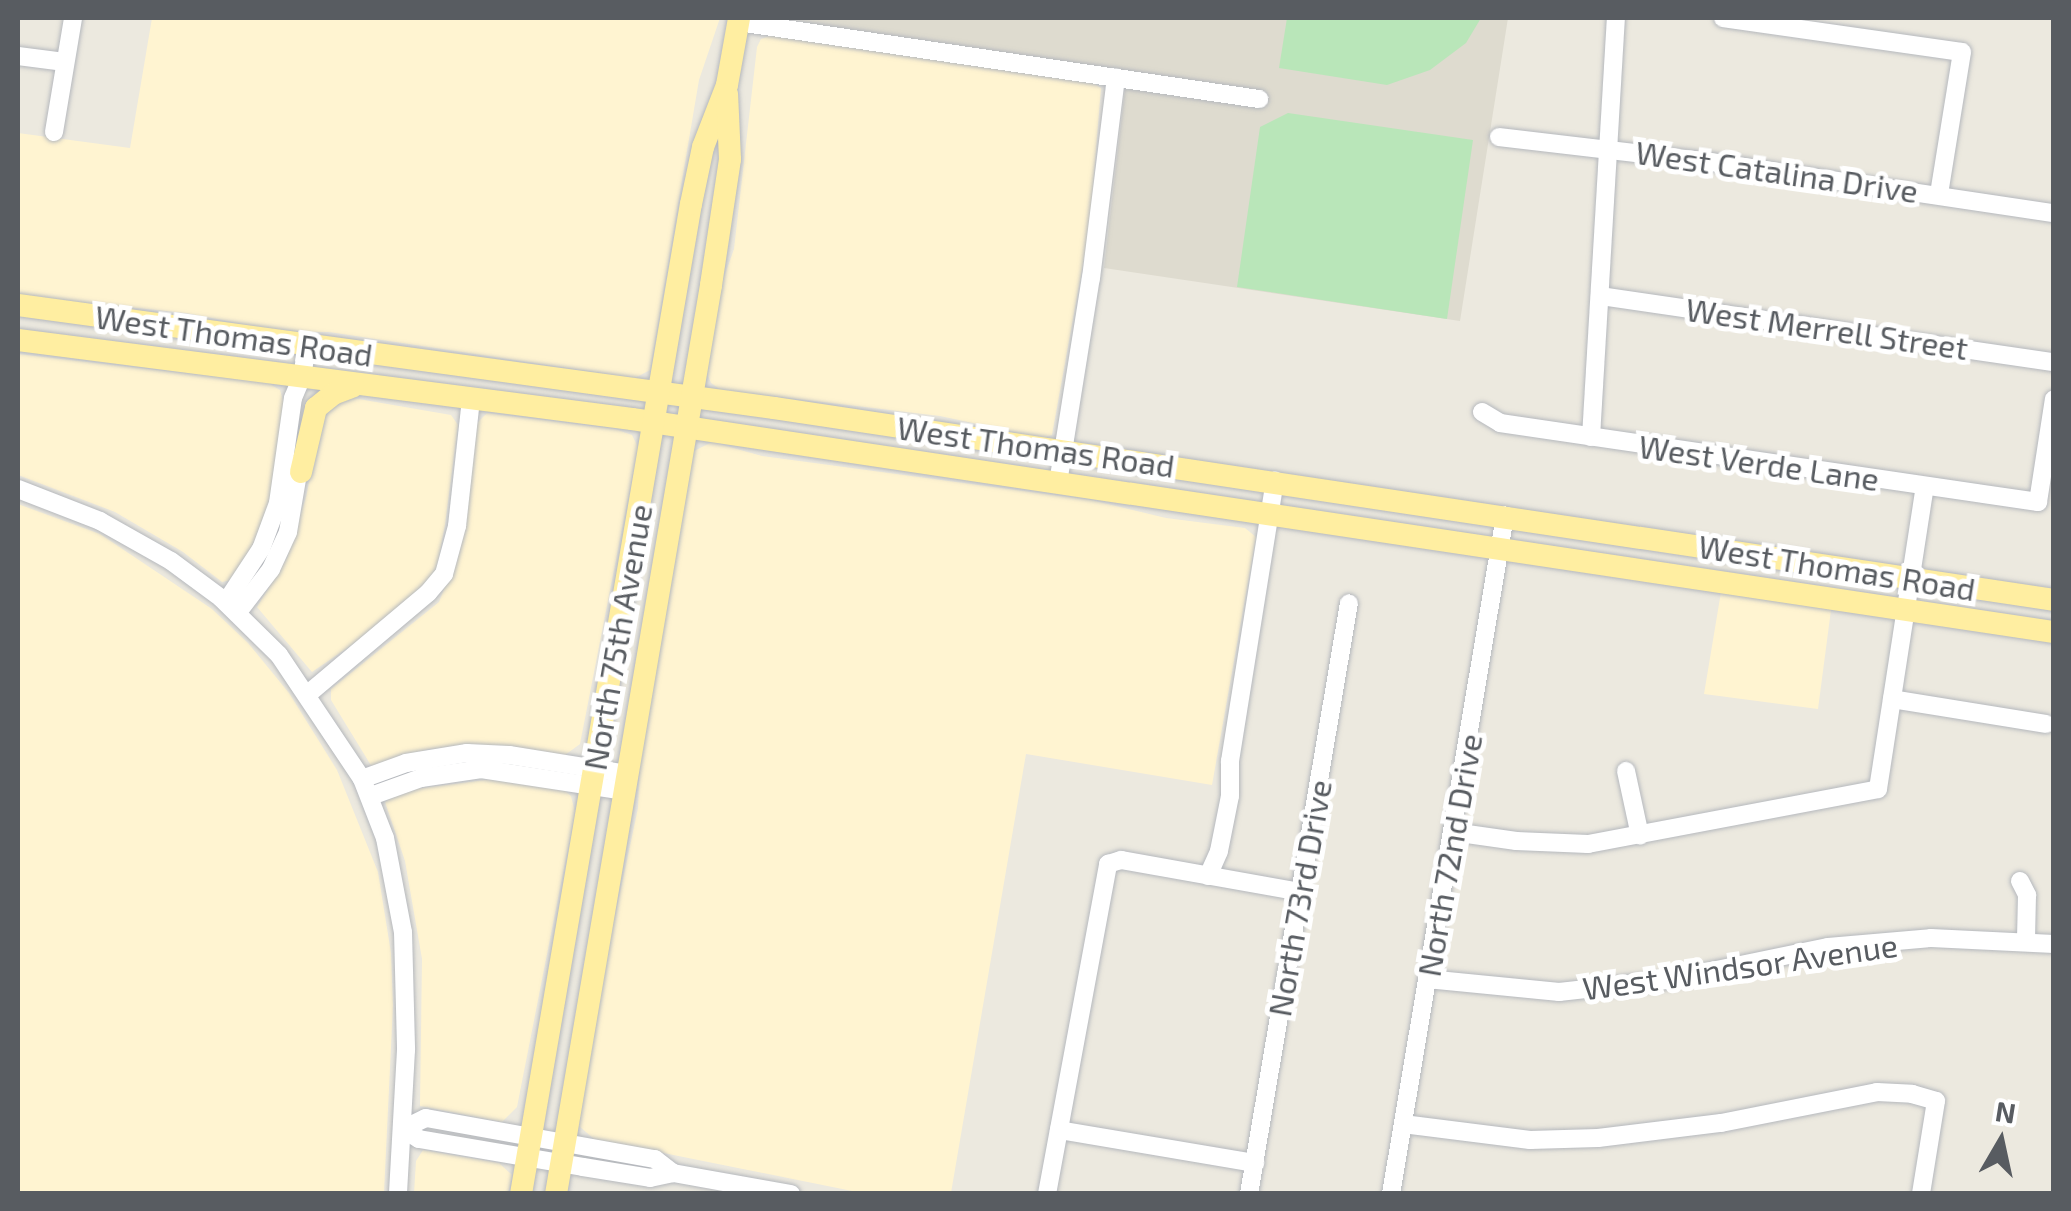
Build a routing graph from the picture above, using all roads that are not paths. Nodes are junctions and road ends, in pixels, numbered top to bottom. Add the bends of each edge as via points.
1 (73, 18) edge
2 (1616, 18) edge
3 (1723, 18) edge
4 (739, 20) edge
5 (18, 56) edge
6 (64, 62) junction
7 (1116, 78) junction
8 (727, 85) junction
9 (1260, 99) dead end
10 (54, 132) dead end
11 (1499, 137) dead end
12 (1608, 148) junction
13 (1939, 194) junction
14 (2054, 213) edge
15 (1600, 296) junction
16 (18, 306) edge
17 (18, 340) edge
18 (307, 344) junction
19 (2054, 362) edge
20 (302, 377) junction
21 (358, 384) junction
22 (659, 393) junction
23 (692, 397) junction
24 (472, 399) junction
25 (2054, 399) edge
26 (1482, 412) dead end
27 (654, 422) junction
28 (686, 428) junction
29 (1591, 437) junction
30 (1063, 451) junction
31 (301, 472) junction
32 (1276, 481) junction
33 (1058, 484) junction
34 (1925, 486) junction
35 (18, 489) edge
36 (1270, 514) junction
37 (1505, 516) junction
38 (1501, 548) junction
39 (1911, 579) junction
40 (2054, 600) edge
41 (1349, 603) dead end
42 (232, 607) junction
43 (1906, 610) junction
44 (2054, 632) edge
45 (308, 694) junction
46 (1892, 699) junction
47 (2046, 724) dead end
48 (1626, 771) dead end
49 (593, 776) junction
50 (626, 782) junction
51 (366, 788) junction
52 (1453, 832) junction
53 (1640, 836) junction
54 (1208, 876) junction
55 (2020, 881) dead end
56 (1300, 892) junction
57 (2026, 940) junction
58 (2054, 944) edge
59 (1428, 979) junction
60 (404, 1122) junction
61 (1403, 1124) junction
62 (1058, 1130) junction
63 (529, 1147) junction
64 (563, 1153) junction
65 (1254, 1163) junction
66 (1048, 1186) edge
67 (398, 1194) edge
68 (522, 1194) edge
69 (556, 1194) edge
70 (791, 1194) edge
71 (1249, 1194) edge
72 (1391, 1194) edge
73 (1921, 1194) edge

1 - 6 street
2 - 12 street
3 - 13 street via 1962,52
4 - 7 street
4 - 8 main road, North 75th Avenue
5 - 6 street
6 - 10 street
7 - 9 street
7 - 30 street
8 - 22 main road, North 75th Avenue via 703,147
8 - 23 main road, North 75th Avenue via 730,159
11 - 12 street, West Catalina Drive
12 - 13 street, West Catalina Drive
12 - 15 street
13 - 14 street, West Catalina Drive
15 - 19 street, West Merrell Street
15 - 29 street
16 - 18 main road, West Thomas Road
17 - 20 main road, West Thomas Road
18 - 20 street
18 - 22 main road, West Thomas Road
20 - 21 main road, West Thomas Road
20 - 31 street
20 - 42 street via 273,519
21 - 24 main road, West Thomas Road
21 - 31 main road via 316,408
22 - 23 main road, West Thomas Road
22 - 27 main road, North 75th Avenue
23 - 28 main road, North 75th Avenue
23 - 30 main road, West Thomas Road
24 - 27 main road, West Thomas Road
24 - 45 street via 457,526 444,574
25 - 34 street, West Verde Lane via 2038,502
26 - 29 street, West Verde Lane via 1500,423
27 - 28 main road, West Thomas Road
27 - 49 main road, North 75th Avenue
28 - 33 main road, West Thomas Road
28 - 50 main road, North 75th Avenue
29 - 34 street, West Verde Lane
30 - 32 main road, West Thomas Road
30 - 33 street
31 - 42 street via 281,550
32 - 36 street
32 - 37 main road, West Thomas Road
33 - 36 main road, West Thomas Road
34 - 39 street
35 - 42 street via 100,520
36 - 38 main road, West Thomas Road
36 - 54 street
37 - 38 street, North 72nd Drive
37 - 39 main road, West Thomas Road
38 - 43 main road, West Thomas Road
38 - 52 street, North 72nd Drive
39 - 40 main road, West Thomas Road
39 - 43 street
41 - 56 street, North 73rd Drive
42 - 45 street
43 - 44 main road, West Thomas Road
43 - 46 street
45 - 51 street
46 - 47 street
46 - 53 street via 1878,789
48 - 53 street
49 - 50 street
49 - 51 street via 467,754 406,763
49 - 63 main road, North 75th Avenue
50 - 64 main road, North 75th Avenue
51 - 60 street via 393,870 404,932
52 - 53 street via 1588,844
52 - 59 street, North 72nd Drive
54 - 56 street
54 - 62 street via 1120,860 1108,864
55 - 57 street via 2027,895
56 - 65 street, North 73rd Drive
57 - 58 street, West Windsor Avenue
57 - 59 street, West Windsor Avenue via 1931,938 1828,948 1668,980 1559,992
59 - 61 street, North 72nd Drive
60 - 63 street via 426,1118
60 - 67 street
61 - 72 street, North 72nd Drive
61 - 73 street via 1470,1136 1564,1139 1721,1123 1876,1092 1936,1100
62 - 65 street
62 - 66 street
63 - 64 street
63 - 68 main road, North 75th Avenue
64 - 69 main road, North 75th Avenue
64 - 70 street via 650,1178 673,1173
65 - 71 street, North 73rd Drive

